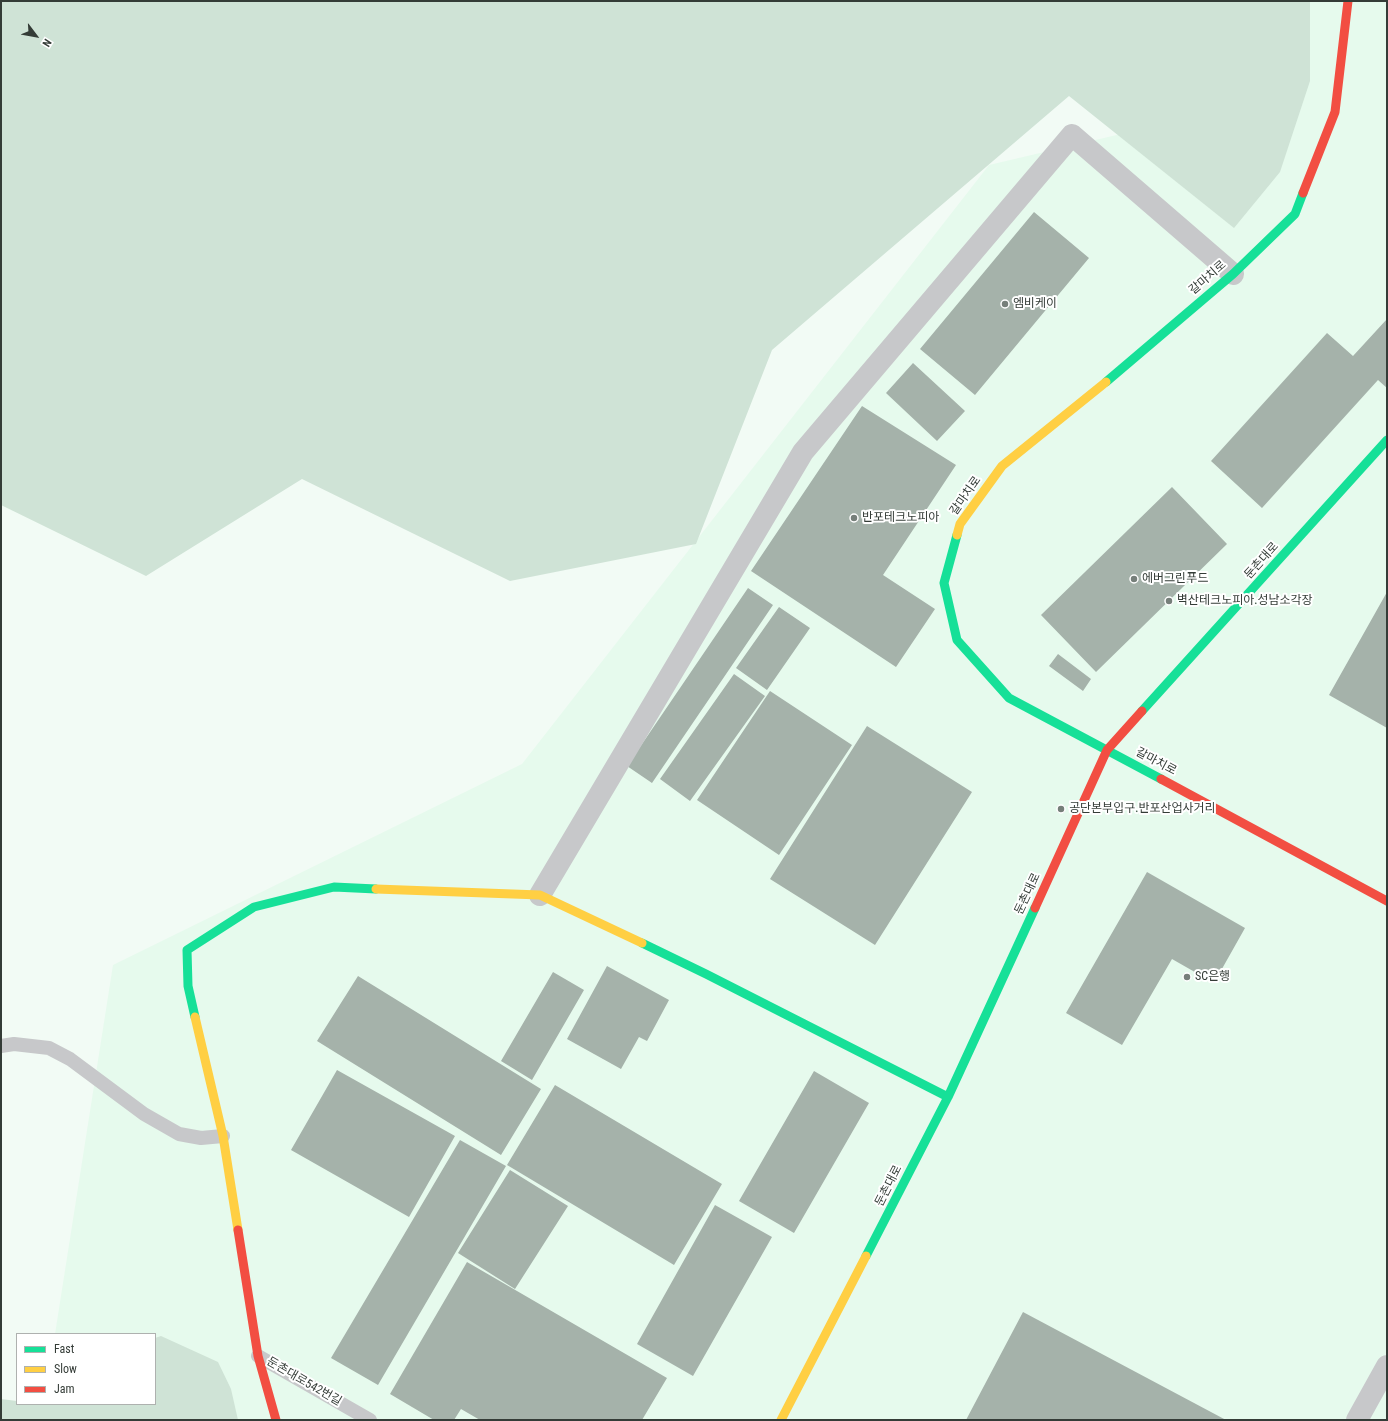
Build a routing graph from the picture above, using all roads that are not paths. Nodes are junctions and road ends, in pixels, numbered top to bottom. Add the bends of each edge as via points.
1 (1348, 1) edge
2 (1233, 274) junction
3 (1387, 440) edge
4 (1107, 750) junction
5 (540, 895) junction
6 (1387, 901) edge
7 (1, 1046) edge
8 (948, 1098) junction
9 (223, 1136) junction
10 (258, 1356) junction
11 (1387, 1366) edge
12 (276, 1420) edge
13 (370, 1420) edge
14 (781, 1420) edge
15 (1358, 1420) edge

1 - 2 street, 갈마치로 via 1336,112 1295,214
2 - 4 street, 갈마치로 via 1002,466 960,524 944,583 957,640 1009,698
2 - 5 street via 1072,135 802,452
3 - 4 street, 둔촌대로
4 - 6 street, 갈마치로
4 - 8 street, 둔촌대로
5 - 8 street via 706,974
5 - 9 street via 334,887 254,907 188,950 188,986
7 - 9 lane via 14,1044 49,1048 70,1059 144,1114 179,1134 201,1138
8 - 14 street, 둔촌대로
9 - 10 street
10 - 12 street
10 - 13 lane, 둔촌대로542번길
11 - 15 street

